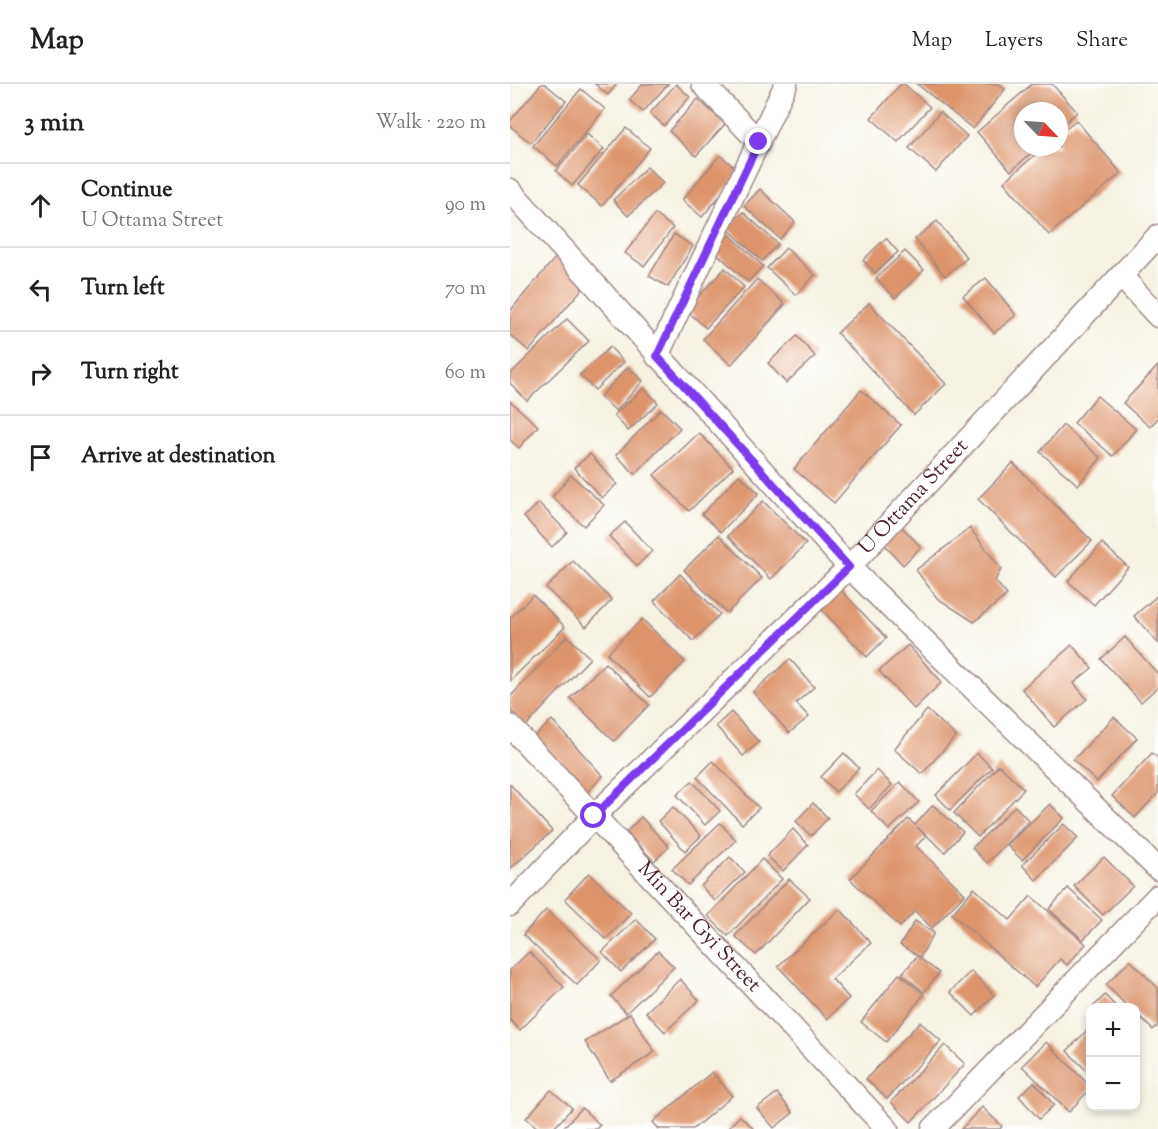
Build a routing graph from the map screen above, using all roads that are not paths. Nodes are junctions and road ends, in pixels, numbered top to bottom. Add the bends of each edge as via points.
1 (703, 84) edge
2 (786, 84) edge
3 (759, 142) junction
4 (510, 190) edge
5 (1158, 236) edge
6 (1121, 276) junction
7 (1158, 316) edge
8 (657, 356) junction
9 (849, 567) junction
10 (510, 726) edge
11 (594, 816) junction
12 (1158, 869) edge
13 (1158, 896) edge
14 (510, 904) edge
15 (887, 1129) edge
16 (933, 1129) edge

1 - 3 street
2 - 3 street
3 - 8 street
4 - 8 street
5 - 6 street, U Ottama Street
6 - 7 street
6 - 9 street, U Ottama Street
8 - 9 street
9 - 11 street, U Ottama Street
9 - 12 street
10 - 11 street, Min Bar Gyi Street
11 - 14 street, U Ottama Street
11 - 15 street, Min Bar Gyi Street
13 - 16 street

